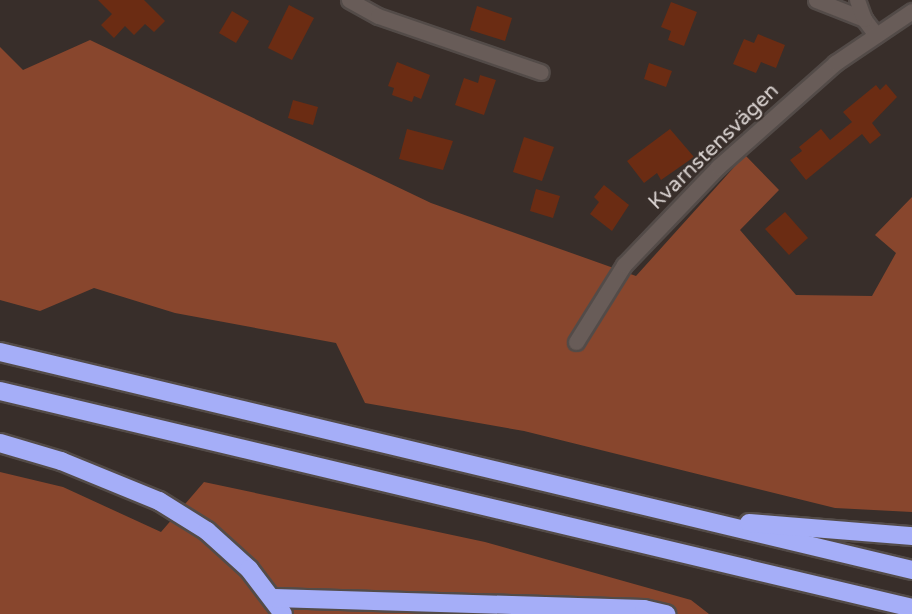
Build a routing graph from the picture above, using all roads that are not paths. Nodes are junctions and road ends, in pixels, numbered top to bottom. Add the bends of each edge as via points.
1 (349, 0) edge
2 (816, 0) edge
3 (857, 0) edge
4 (912, 11) edge
5 (864, 20) junction
6 (876, 35) junction
7 (541, 72) dead end
8 (576, 342) dead end
9 (0, 352) edge
10 (0, 391) edge
11 (0, 443) edge
12 (667, 513) junction
13 (912, 536) edge
14 (912, 570) edge
15 (278, 606) edge
16 (912, 608) edge
17 (666, 614) edge

1 - 7 street via 378,16
2 - 5 street
3 - 5 street
4 - 6 street, Kvarnstensvägen
5 - 6 street
6 - 8 street, Kvarnstensvägen via 836,63 718,167 624,265
9 - 12 highway
10 - 16 highway
11 - 15 highway via 61,461 159,501 207,531
12 - 13 highway
12 - 14 highway
15 - 17 highway via 644,609

